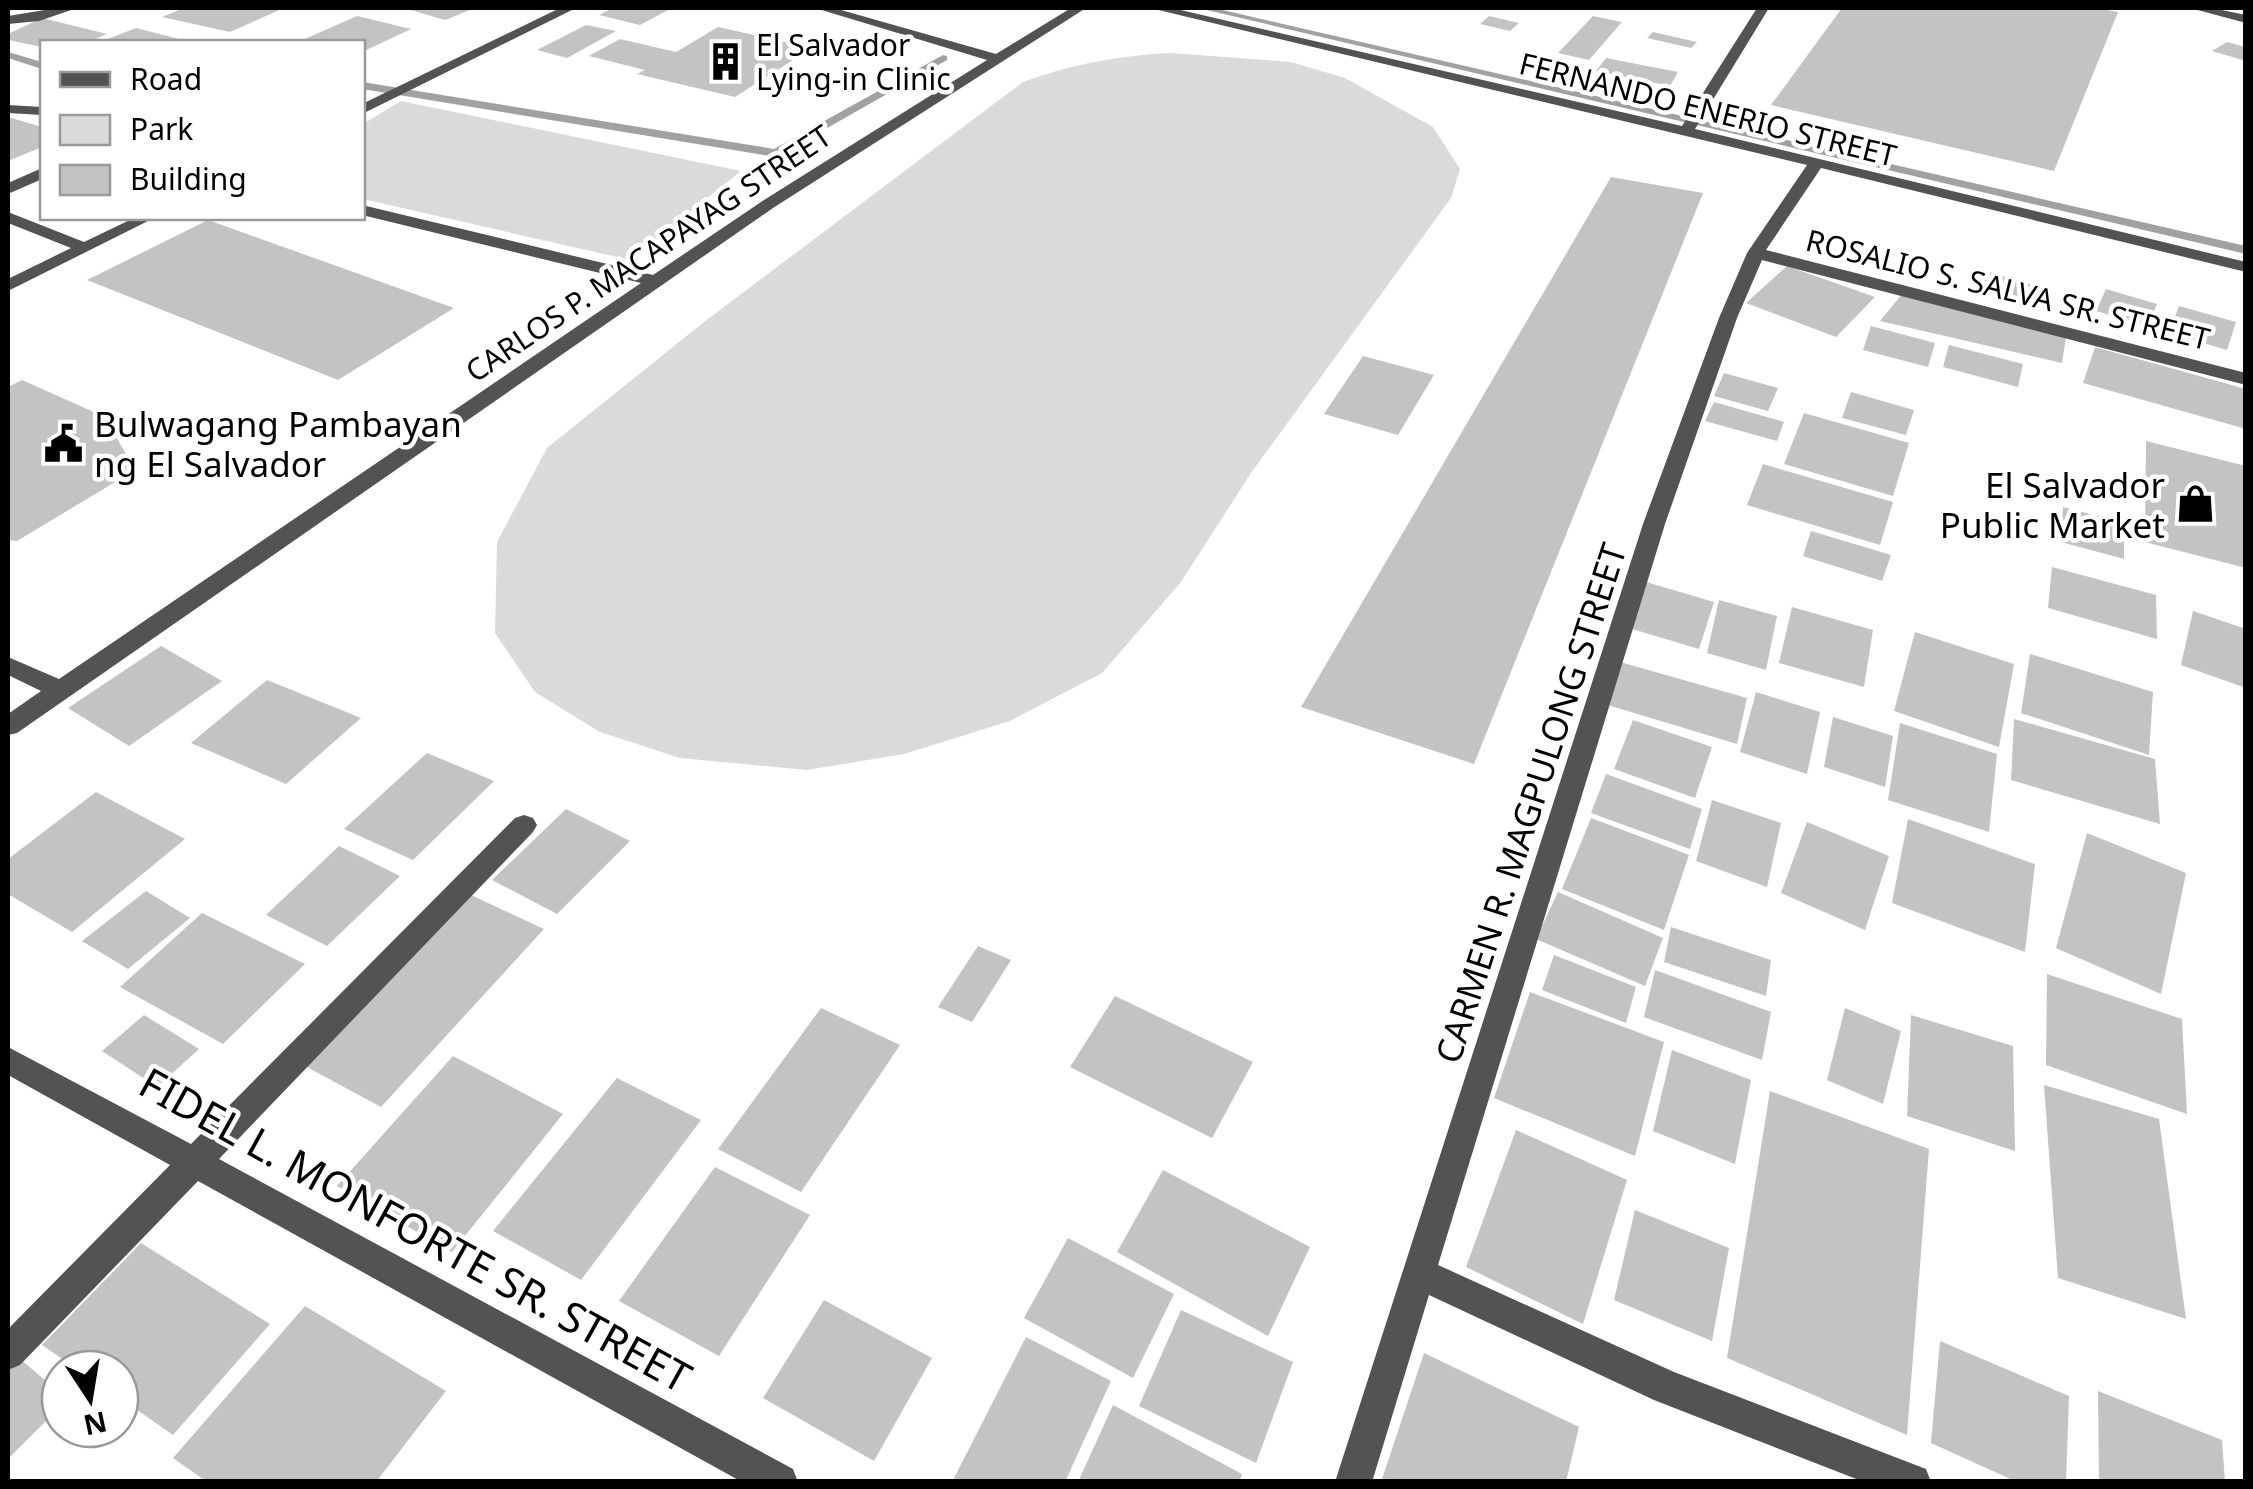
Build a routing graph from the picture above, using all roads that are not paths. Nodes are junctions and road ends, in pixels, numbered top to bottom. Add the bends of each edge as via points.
1 (70, 8) edge
2 (570, 8) edge
3 (821, 8) edge
4 (881, 8) edge
5 (1079, 8) edge
6 (1157, 8) edge
7 (1763, 8) edge
8 (2197, 8) edge
9 (864, 19) junction
10 (2246, 19) edge
11 (8, 20) edge
12 (998, 59) junction
13 (8, 109) edge
14 (365, 109) edge
15 (40, 111) edge
16 (1688, 128) junction
17 (1816, 164) junction
18 (40, 174) edge
19 (8, 190) edge
20 (365, 211) edge
21 (8, 217) edge
22 (142, 220) edge
23 (85, 248) junction
24 (1756, 253) junction
25 (2246, 267) edge
26 (655, 280) junction
27 (8, 286) edge
28 (2246, 378) edge
29 (8, 665) edge
30 (60, 690) junction
31 (8, 726) edge
32 (524, 825) dead end
33 (8, 1060) edge
34 (197, 1160) junction
35 (1418, 1273) junction
36 (8, 1353) edge
37 (780, 1482) edge
38 (1353, 1482) edge
39 (1913, 1482) edge

1 - 11 street
2 - 14 street
3 - 9 street
4 - 9 street
5 - 12 street, CARLOS P. MACAPAYAG STREET
6 - 16 street, FERNANDO ENERIO STREET
7 - 16 street
8 - 10 street
9 - 12 street
12 - 26 street, CARLOS P. MACAPAYAG STREET
13 - 15 street
16 - 17 street, FERNANDO ENERIO STREET
17 - 24 street, CARMEN R. MAGPULONG STREET
17 - 25 street, FERNANDO ENERIO STREET
18 - 19 street
20 - 26 street
21 - 23 street
22 - 23 street
23 - 27 street
24 - 28 street, ROSALIO S. SALVA SR. STREET
24 - 35 street, CARMEN R. MAGPULONG STREET via 1654,524
26 - 30 street, CARLOS P. MACAPAYAG STREET
29 - 30 street
30 - 31 street, CARLOS P. MACAPAYAG STREET
32 - 34 street
33 - 34 street, FIDEL L. MONFORTE SR. STREET
34 - 36 street
34 - 37 street, FIDEL L. MONFORTE SR. STREET
35 - 38 street, CARMEN R. MAGPULONG STREET
35 - 39 street via 1667,1387

